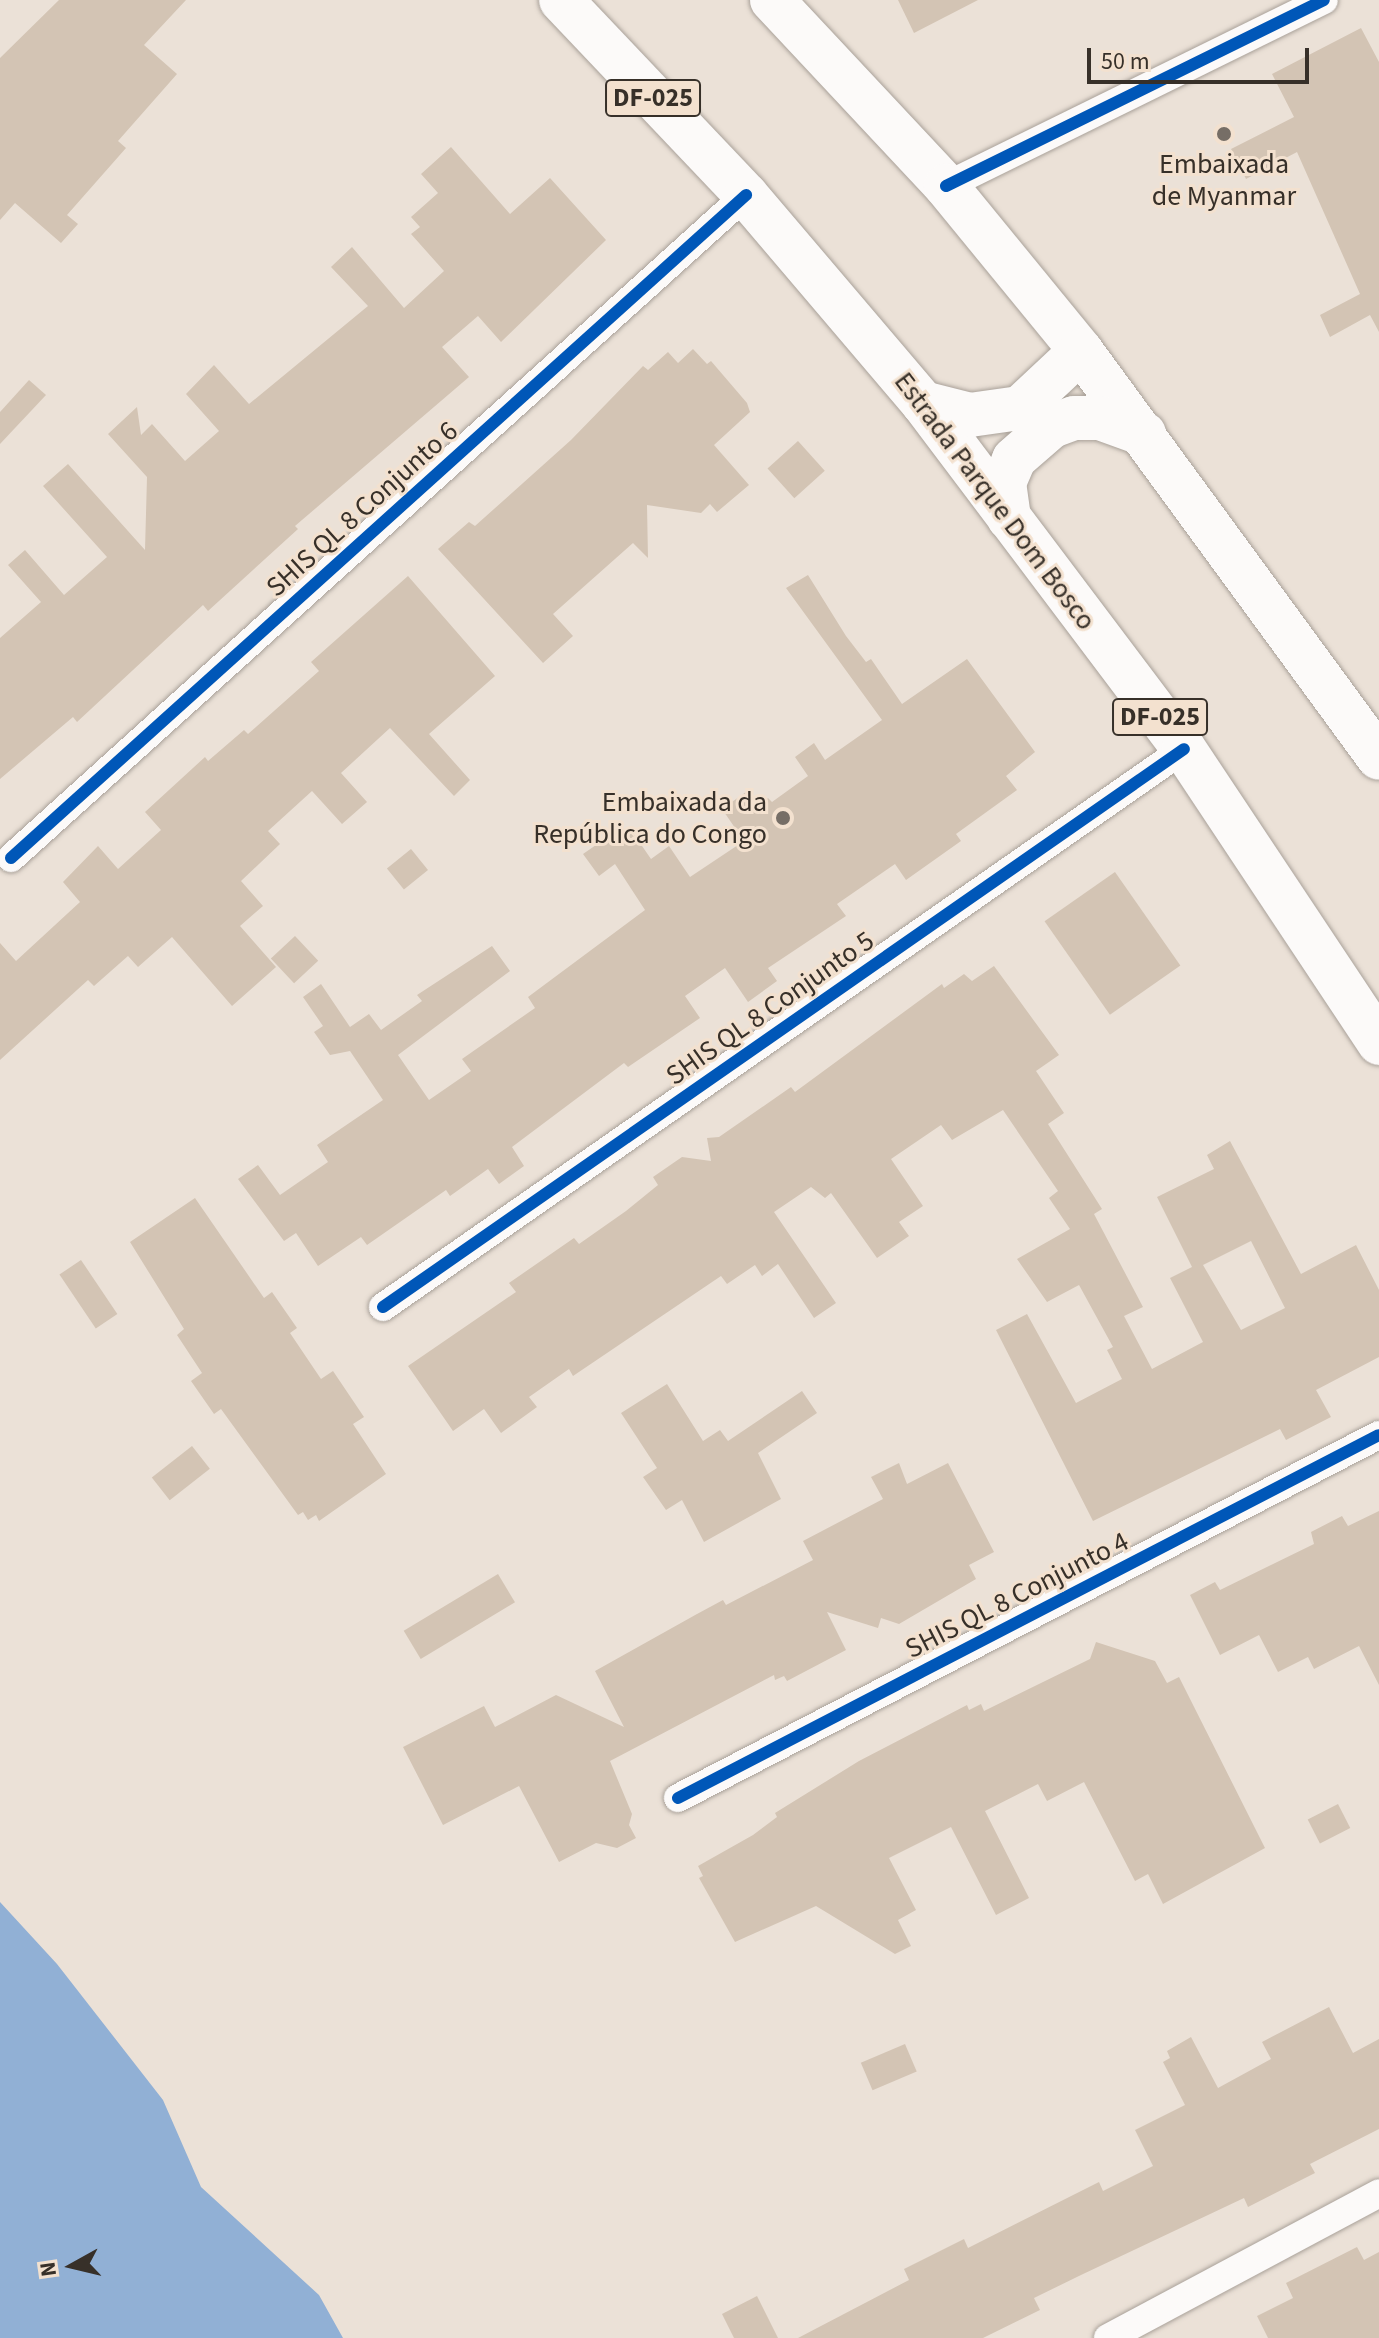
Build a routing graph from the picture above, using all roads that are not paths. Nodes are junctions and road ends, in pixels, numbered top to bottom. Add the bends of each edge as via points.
1 (561, 0) edge
2 (772, 0) edge
3 (1324, 0) edge
4 (946, 186) junction
5 (746, 195) junction
6 (1081, 351) junction
7 (923, 403) junction
8 (1144, 434) junction
9 (1009, 518) junction
10 (1184, 749) junction
11 (1379, 758) edge
12 (11, 858) dead end
13 (1379, 1043) edge
14 (383, 1307) dead end
15 (1379, 1435) edge
16 (678, 1798) dead end
17 (1379, 2193) edge
18 (1108, 2338) edge

1 - 5 main road, Estrada Parque Dom Bosco / DF-025
2 - 4 main road
3 - 4 street
4 - 6 main road
5 - 7 main road, Estrada Parque Dom Bosco / DF-025
5 - 12 street, SHIS QL 8 Conjunto 6
6 - 7 main road via 1020,408 970,415
6 - 8 main road
7 - 9 main road, Estrada Parque Dom Bosco / DF-025
8 - 9 main road via 1100,418 1074,418 1052,426 1014,459 1004,483
8 - 11 main road
9 - 10 main road, Estrada Parque Dom Bosco / DF-025
10 - 13 main road, Estrada Parque Dom Bosco / DF-025
10 - 14 street, SHIS QL 8 Conjunto 5
15 - 16 street, SHIS QL 8 Conjunto 4
17 - 18 street

